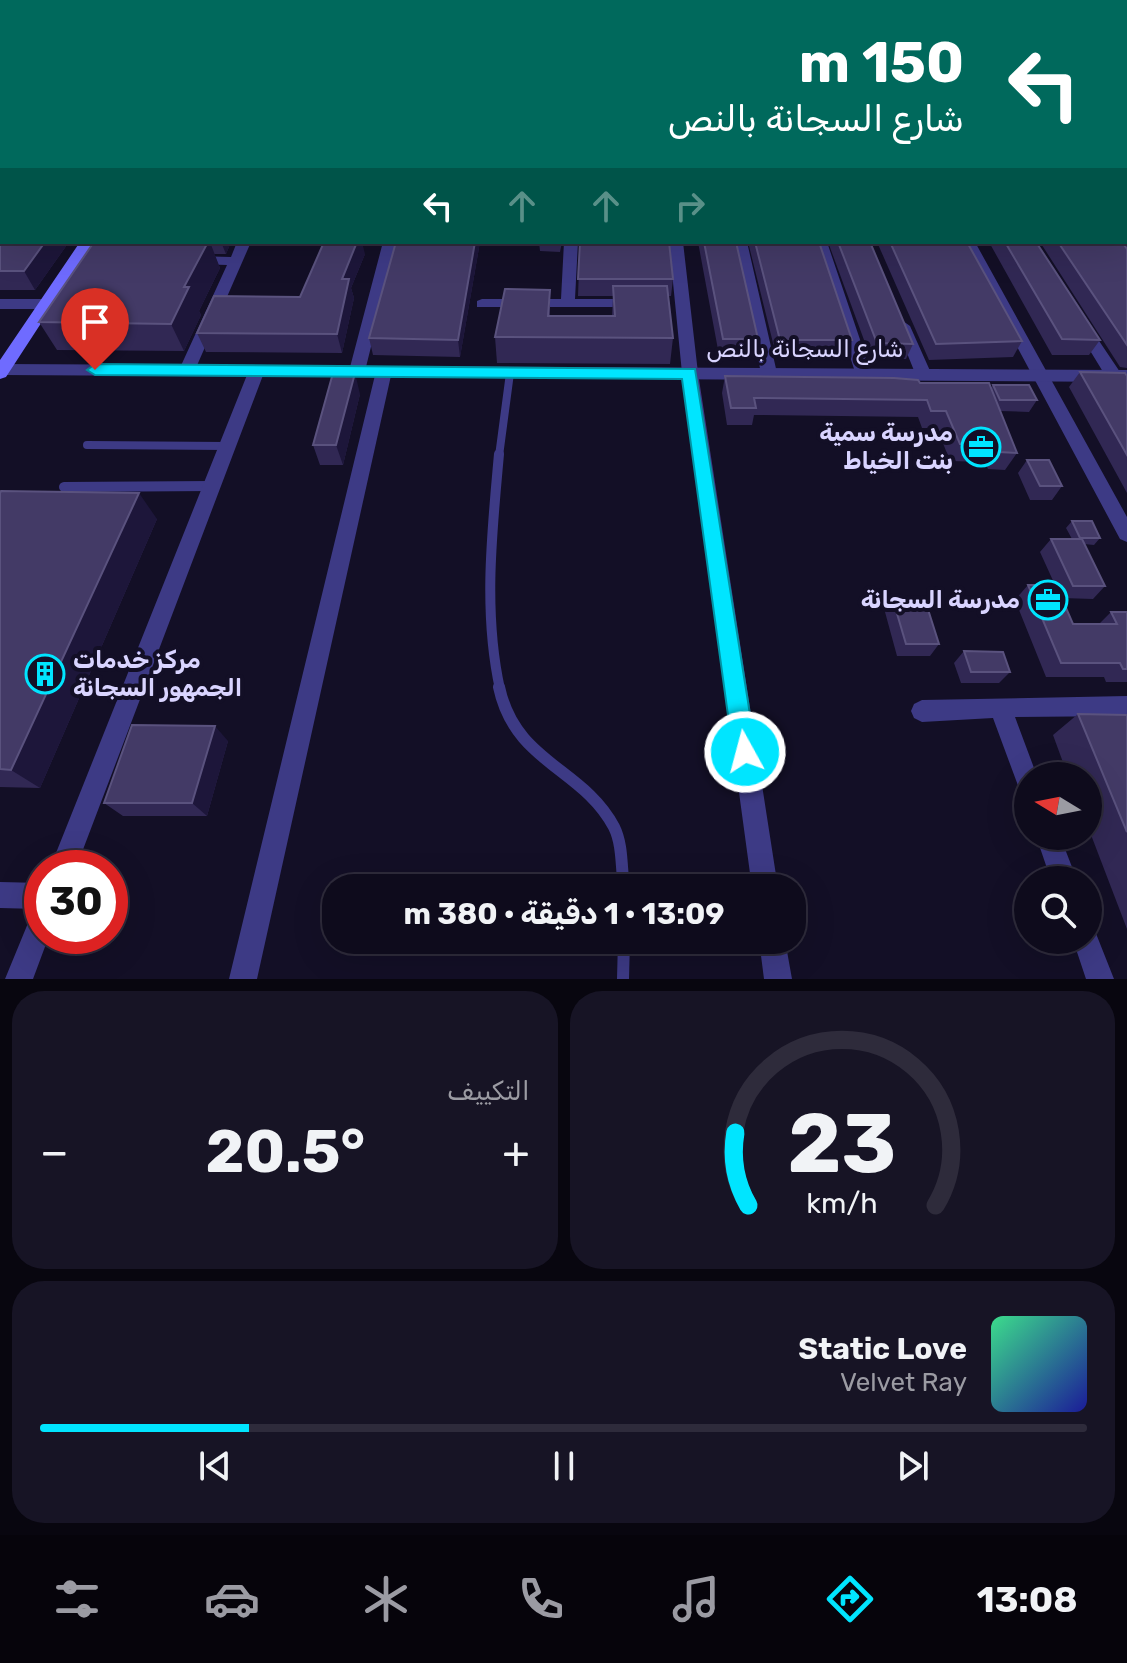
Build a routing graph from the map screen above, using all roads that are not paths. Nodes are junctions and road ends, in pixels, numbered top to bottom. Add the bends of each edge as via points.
1 (243, 244) edge
2 (389, 244) edge
3 (571, 244) edge
4 (676, 244) edge
5 (740, 244) edge
6 (821, 244) edge
7 (969, 244) edge
8 (85, 253) edge
9 (178, 260) edge
10 (236, 261) junction
11 (0, 304) edge
12 (45, 304) junction
13 (482, 304) dead end
14 (568, 304) junction
15 (669, 304) junction
16 (1071, 309) edge
17 (899, 315) edge
18 (187, 370) junction
19 (257, 370) junction
20 (1, 371) edge
21 (357, 371) junction
22 (384, 371) junction
23 (863, 372) junction
24 (510, 373) junction
25 (690, 373) junction
26 (769, 373) junction
27 (923, 373) junction
28 (1039, 374) junction
29 (1120, 379) edge
30 (87, 445) dead end
31 (227, 446) junction
32 (212, 486) junction
33 (64, 487) dead end
34 (1127, 534) edge
35 (1127, 706) edge
36 (1000, 707) junction
37 (922, 711) dead end
38 (1020, 762) edge
39 (70, 850) edge
40 (622, 874) edge
41 (763, 874) edge
42 (0, 895) edge
43 (24, 896) edge
44 (29, 954) edge
45 (624, 954) edge
46 (774, 954) edge
47 (1091, 954) edge
48 (19, 979) edge
49 (243, 979) edge
50 (623, 979) edge
51 (778, 979) edge
52 (1100, 979) edge

1 - 10 street
2 - 21 street
3 - 14 street
4 - 15 street
5 - 26 street
6 - 23 street
7 - 28 street
8 - 12 main road
9 - 10 street
10 - 18 street
11 - 12 street
12 - 20 main road
13 - 14 street
14 - 15 street
15 - 25 street
16 - 29 street
17 - 27 street
18 - 19 street, شارع السجانة بالنص
18 - 20 street, شارع السجانة بالنص
19 - 21 street, شارع السجانة بالنص
19 - 31 street
21 - 22 street, شارع السجانة بالنص
22 - 24 street, شارع السجانة بالنص
22 - 49 street
23 - 26 street, شارع السجانة بالنص
23 - 27 street, شارع السجانة بالنص
24 - 25 street, شارع السجانة بالنص
24 - 40 lane via 492,502 497,688 517,734 584,790 614,828
25 - 26 street, شارع السجانة بالنص
25 - 41 street
27 - 28 street, شارع السجانة بالنص
28 - 29 street, شارع السجانة بالنص
28 - 34 street
30 - 31 lane
31 - 32 street
32 - 33 lane
32 - 39 street
35 - 36 street
36 - 37 street
36 - 38 street
42 - 43 street
44 - 48 street
45 - 50 lane
46 - 51 street
47 - 52 street

